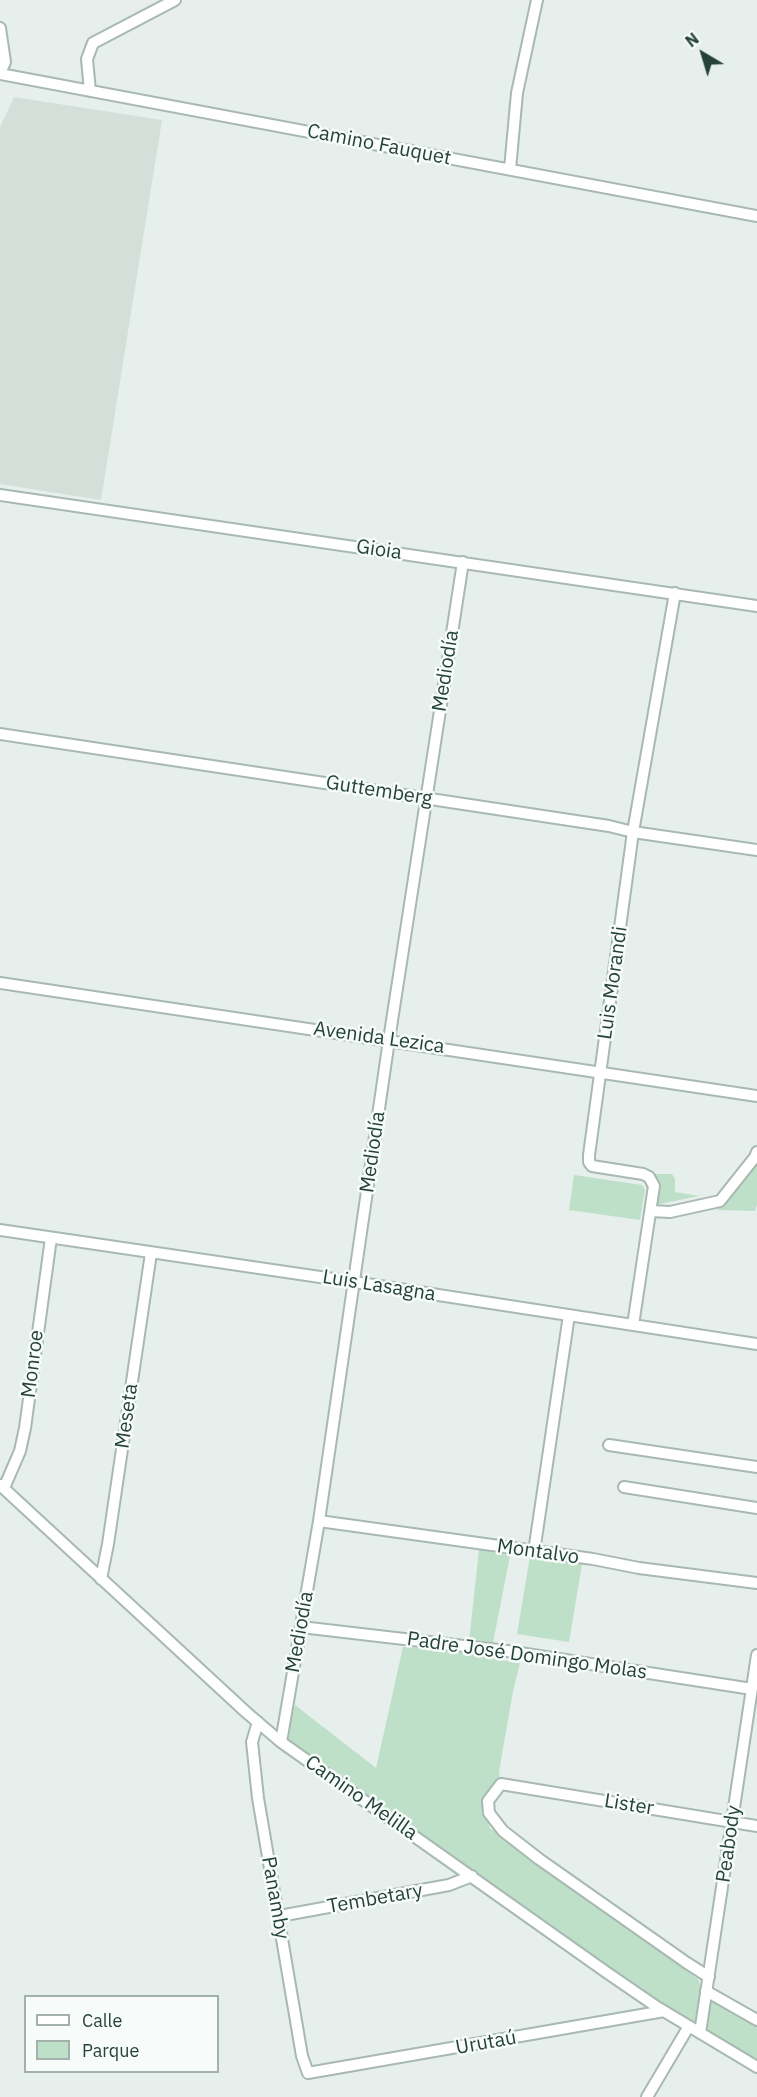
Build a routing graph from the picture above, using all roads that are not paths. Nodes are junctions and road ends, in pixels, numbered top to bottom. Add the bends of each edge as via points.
1 (175, 0) edge
2 (537, 0) edge
3 (0, 28) edge
4 (0, 74) edge
5 (90, 91) junction
6 (510, 169) junction
7 (757, 216) edge
8 (0, 495) edge
9 (464, 562) junction
10 (675, 593) junction
11 (757, 606) edge
12 (0, 734) edge
13 (425, 798) junction
14 (633, 832) junction
15 (757, 850) edge
16 (0, 982) edge
17 (389, 1040) junction
18 (600, 1071) junction
19 (757, 1096) edge
20 (757, 1152) edge
21 (651, 1211) junction
22 (0, 1230) edge
23 (51, 1238) junction
24 (151, 1252) junction
25 (354, 1282) junction
26 (569, 1315) junction
27 (633, 1325) junction
28 (757, 1344) edge
29 (609, 1445) dead end
30 (757, 1467) edge
31 (2, 1486) edge
32 (624, 1488) dead end
33 (757, 1508) edge
34 (319, 1521) junction
35 (534, 1552) junction
36 (101, 1578) junction
37 (757, 1582) edge
38 (301, 1627) junction
39 (757, 1655) edge
40 (752, 1689) junction
41 (258, 1722) junction
42 (281, 1742) junction
43 (732, 1822) junction
44 (757, 1826) edge
45 (472, 1876) junction
46 (278, 1919) junction
47 (709, 1977) junction
48 (706, 1990) junction
49 (664, 2011) junction
50 (757, 2020) edge
51 (689, 2026) junction
52 (700, 2032) junction
53 (757, 2067) edge
54 (308, 2073) joint
55 (647, 2097) edge

1 - 5 street via 93,43 87,58
2 - 6 street via 517,93
3 - 4 street via 4,62
4 - 5 street, Camino Fauquet
5 - 6 street, Camino Fauquet
6 - 7 street, Camino Fauquet
8 - 9 street, Gioia
9 - 10 street, Gioia
9 - 13 street, Mediodía
10 - 11 street, Gioia
10 - 14 street, Luis Morandi
12 - 13 street, Guttemberg
13 - 14 street, Guttemberg
13 - 17 street, Mediodía
14 - 15 street, Guttemberg
14 - 18 street, Luis Morandi
16 - 17 street, Avenida Lezica
17 - 18 street, Avenida Lezica
17 - 25 street, Mediodía
18 - 19 street, Avenida Lezica
18 - 21 street, Luis Morandi via 589,1162 592,1166 649,1177 654,1186
20 - 21 street via 720,1201 670,1212
21 - 27 street, Luis Morandi
22 - 23 street, Luis Lasagna
23 - 24 street, Luis Lasagna
23 - 31 street, Monroe via 25,1428 20,1451
24 - 25 street, Luis Lasagna
24 - 36 street, Meseta
25 - 26 street, Luis Lasagna
25 - 34 street, Mediodía
26 - 27 street, Luis Lasagna
26 - 35 street
27 - 28 street, Luis Lasagna
29 - 30 street
31 - 36 street, Camino Melilla
32 - 33 street
34 - 35 street, Montalvo
34 - 38 street, Mediodía
35 - 37 street, Montalvo
36 - 41 street, Camino Melilla
38 - 40 street, Padre José Domingo Molas via 507,1651
38 - 42 street, Mediodía
39 - 40 street, Peabody
40 - 43 street, Peabody
41 - 42 street, Camino Melilla
41 - 46 street, Panamby via 252,1760
42 - 45 street, Camino Melilla
43 - 44 street, Lister
43 - 47 street, Peabody
43 - 47 street, Lister via 501,1784 487,1805 494,1822 507,1835
45 - 46 street, Tembetary via 449,1885
45 - 49 street, Camino Melilla
46 - 54 street, Panamby
47 - 48 street, Peabody
48 - 50 street
48 - 52 street, Peabody
49 - 51 street, Camino Melilla
49 - 54 street, Urutaú
51 - 52 street, Camino Melilla
51 - 55 street
52 - 53 street, Camino Melilla

